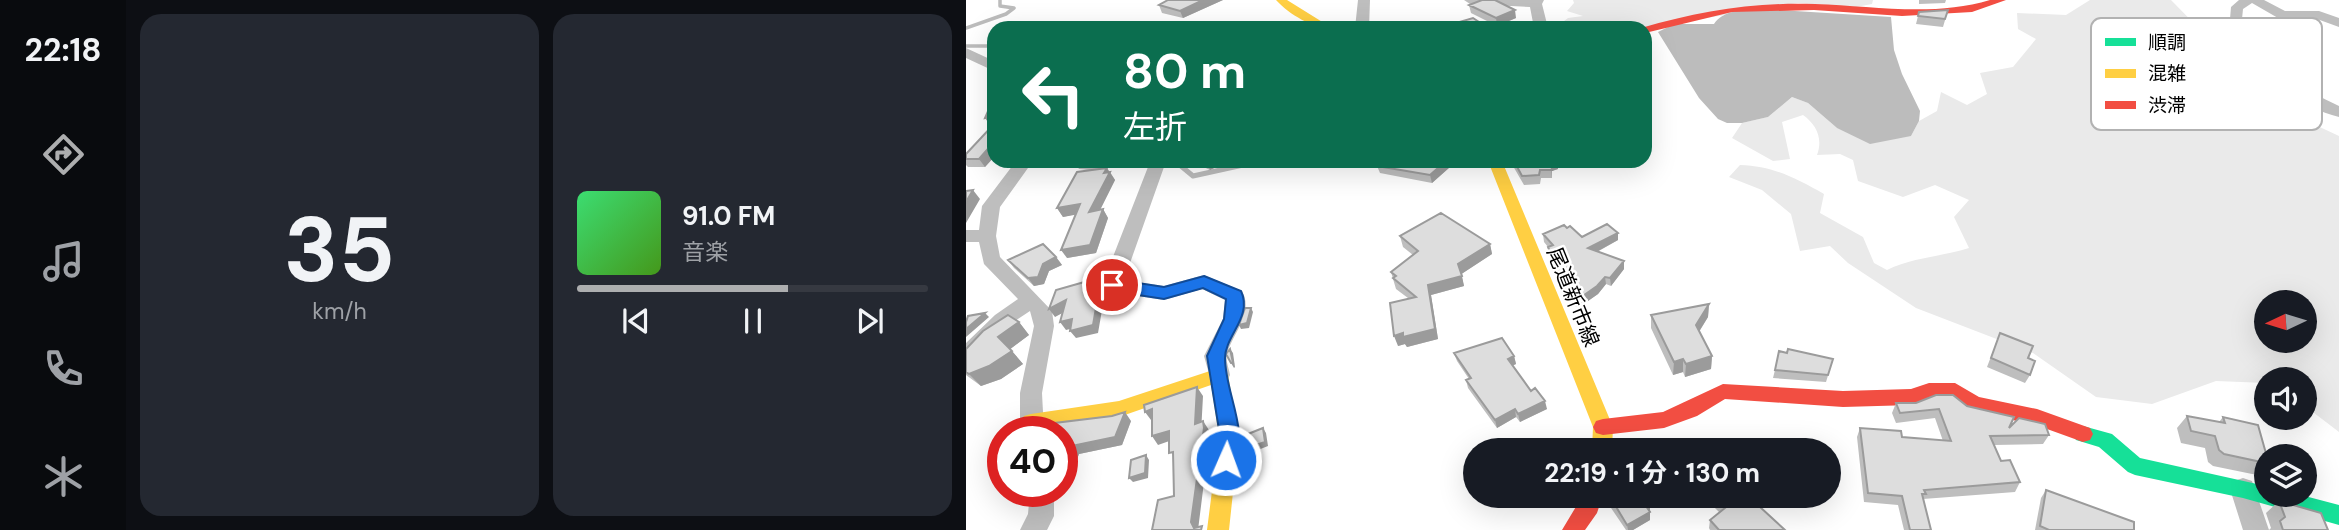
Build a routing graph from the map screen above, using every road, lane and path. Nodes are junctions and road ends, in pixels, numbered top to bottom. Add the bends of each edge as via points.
1 (1281, 0) edge
2 (1363, 0) edge
3 (1470, 0) edge
4 (2001, 0) edge
5 (2248, 0) edge
6 (2255, 0) edge
7 (1537, 2) edge
8 (2236, 18) edge
9 (1314, 21) edge
10 (1362, 21) edge
11 (1540, 21) edge
12 (2339, 23) edge
13 (1652, 28) edge
14 (966, 52) edge
15 (987, 63) edge
16 (2322, 104) edge
17 (2339, 111) edge
18 (1020, 168) edge
19 (1156, 168) edge
20 (1498, 168) edge
21 (966, 236) edge
22 (987, 236) junction
23 (1031, 300) junction
24 (966, 356) edge
25 (1219, 375) junction
26 (1031, 416) edge
27 (1078, 417) edge
28 (1603, 427) junction
29 (1603, 438) edge
30 (2243, 489) junction
31 (1041, 507) edge
32 (1589, 508) edge
33 (2339, 515) edge
34 (1032, 530) edge
35 (1218, 530) edge
36 (1573, 530) edge
37 (2256, 530) edge

1 - 9 street
2 - 10 street
3 - 7 street
4 - 13 street via 1972,9 1927,12 1732,9
5 - 8 street via 2237,6
6 - 12 street via 2283,15 2319,15
7 - 11 street
14 - 15 street
16 - 17 street
18 - 22 street via 992,206
19 - 25 street via 1112,285 1164,293 1204,282 1235,296 1233,319 1216,356
20 - 28 street, 尾道新市線
21 - 22 street
22 - 23 street via 991,259
23 - 24 street via 1002,320
23 - 26 street via 1042,311 1044,326
25 - 27 street
25 - 35 street via 1229,436
28 - 29 street, 尾道新市線
28 - 30 street via 1664,420 1690,411 1723,390 1843,399 1912,397 1929,390 1955,390 1974,404 2037,417 2105,440 2135,466
30 - 33 street
30 - 37 street
31 - 34 street
32 - 36 street

